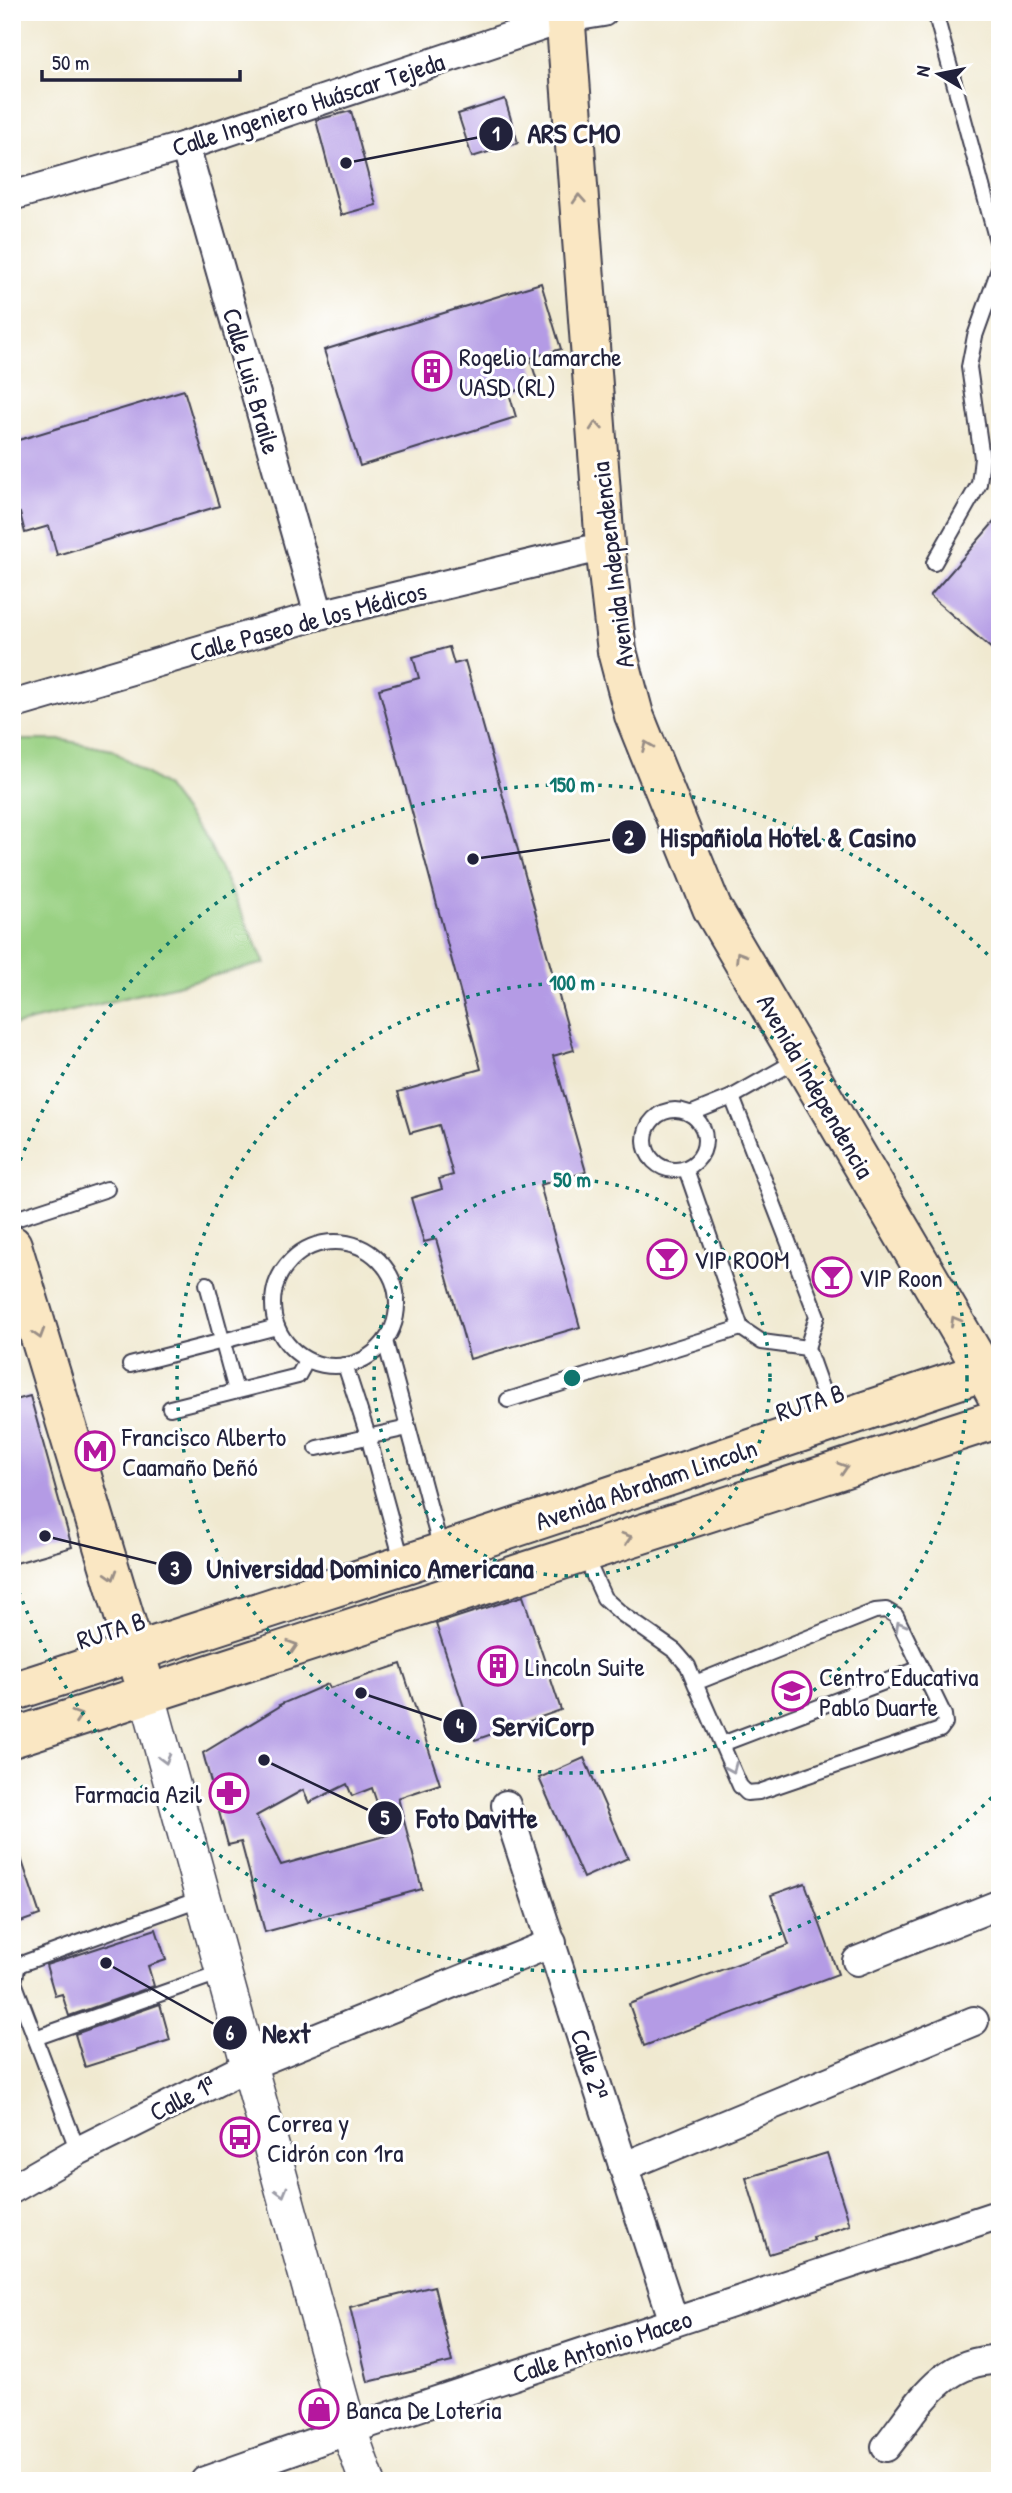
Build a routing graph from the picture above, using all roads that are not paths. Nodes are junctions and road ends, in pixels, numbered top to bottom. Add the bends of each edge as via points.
1 (603, 12) edge
2 (936, 12) edge
3 (565, 15) edge
4 (185, 146) junction
5 (12, 196) edge
6 (605, 546) junction
7 (934, 563) dead end
8 (319, 615) junction
9 (12, 705) edge
10 (800, 1058) junction
11 (732, 1097) junction
12 (691, 1114) junction
13 (686, 1168) junction
14 (107, 1189) dead end
15 (12, 1220) edge
16 (12, 1245) edge
17 (207, 1284) dead end
18 (277, 1327) junction
19 (741, 1328) junction
20 (222, 1341) junction
21 (385, 1341) junction
22 (807, 1348) junction
23 (307, 1360) junction
24 (130, 1365) dead end
25 (345, 1366) junction
26 (995, 1380) edge
27 (236, 1391) junction
28 (508, 1400) dead end
29 (170, 1408) dead end
30 (1000, 1418) edge
31 (833, 1421) junction
32 (408, 1428) junction
33 (368, 1436) junction
34 (317, 1448) dead end
35 (442, 1552) junction
36 (583, 1552) junction
37 (403, 1565) junction
38 (135, 1653) junction
39 (921, 1668) junction
40 (695, 1683) junction
41 (12, 1690) edge
42 (148, 1693) junction
43 (12, 1738) edge
44 (722, 1744) junction
45 (506, 1805) dead end
46 (202, 1898) junction
47 (1000, 1904) edge
48 (552, 1943) junction
49 (857, 1961) dead end
50 (222, 1972) junction
51 (974, 2021) dead end
52 (35, 2038) junction
53 (248, 2066) junction
54 (78, 2151) junction
55 (623, 2167) junction
56 (12, 2189) edge
57 (1000, 2214) edge
58 (674, 2322) junction
59 (1000, 2360) edge
60 (349, 2430) junction
61 (886, 2447) dead end
62 (205, 2481) edge
63 (367, 2481) edge

1 - 3 street, Calle Ingeniero Huáscar Tejeda
2 - 7 lane via 998,245 999,269 969,367 982,458 979,484
3 - 4 street, Calle Ingeniero Huáscar Tejeda
6 -> 3 main road, Avenida Independencia
4 - 5 street, Calle Ingeniero Huáscar Tejeda
4 - 8 street, Calle Luis Braile
6 - 8 street, Calle Paseo de los Médicos
10 -> 6 main road, Avenida Independencia via 712,908 634,715 617,651
8 - 9 street, Calle Paseo de los Médicos
10 - 11 lane
26 -> 10 main road, Avenida Independencia
11 - 12 lane
11 - 22 lane via 817,1317
12 - 13 lane via 703,1129 705,1148 695,1164
12 - 13 lane via 663,1112 649,1125 644,1143 651,1161 659,1167
13 - 19 lane
14 - 15 lane
16 -> 38 main road
17 - 20 lane
18 - 20 lane
18 - 21 lane via 273,1308 277,1269 311,1246 330,1241 354,1244 374,1255 390,1273 397,1296 395,1320
18 - 23 lane via 289,1346
19 - 22 lane via 762,1342
19 - 28 lane
20 - 24 lane
20 - 27 lane
21 - 25 lane via 367,1357
21 - 32 lane
22 - 31 lane
23 - 25 lane
23 - 27 lane via 298,1376
25 - 33 lane
26 - 31 lane, RUTA B
27 - 29 lane
36 -> 30 main road, Avenida Abraham Lincoln
31 - 35 main road, Avenida Abraham Lincoln
31 - 41 lane, RUTA B
32 - 33 lane
32 - 35 lane
33 - 34 lane
33 - 37 lane
35 - 37 main road, Avenida Abraham Lincoln
36 - 40 lane via 604,1598 675,1651
42 -> 36 main road, Avenida Abraham Lincoln
37 - 38 main road, Avenida Abraham Lincoln
38 - 41 main road, Avenida Abraham Lincoln
38 - 42 main road
39 -> 40 lane via 896,1616 886,1610
39 - 44 lane
44 -> 39 lane via 747,1793 940,1730 944,1715
40 - 44 lane
43 -> 42 main road, Avenida Abraham Lincoln
42 -> 46 street
45 - 48 street, Calle 2ª
46 - 50 street
46 - 52 lane via 18,1965 14,1982
47 - 49 street
48 - 53 street, Calle 1ª
48 - 55 street, Calle 2ª
50 - 52 lane
50 - 53 street
51 - 55 street
52 - 54 lane
53 - 54 street, Calle 1ª
53 -> 60 street
54 - 56 street, Calle 1ª
55 - 58 street, Calle 2ª
57 - 58 street, Calle Antonio Maceo
58 - 60 street, Calle Antonio Maceo
59 - 61 street via 958,2366 938,2382
60 - 62 street, Calle Antonio Maceo
60 - 63 street

